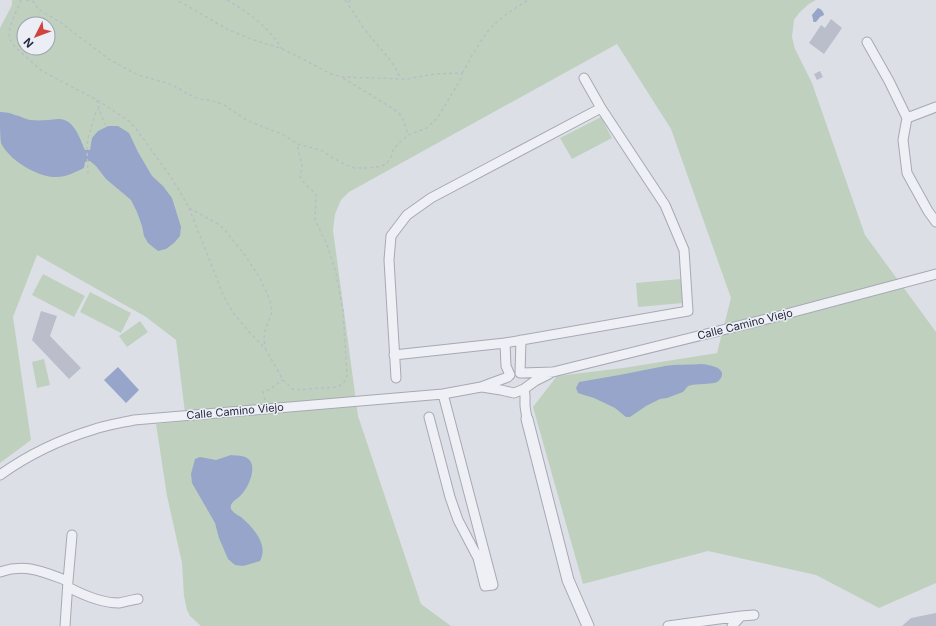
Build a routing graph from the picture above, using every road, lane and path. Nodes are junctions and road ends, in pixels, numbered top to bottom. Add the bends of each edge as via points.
1 (21, 0) edge
2 (26, 0) edge
3 (176, 0) edge
4 (228, 0) edge
5 (345, 0) edge
6 (350, 0) edge
7 (528, 0) edge
8 (348, 4) junction
9 (868, 42) dead end
10 (282, 49) junction
11 (462, 74) junction
12 (342, 77) junction
13 (584, 78) dead end
14 (400, 79) junction
15 (97, 100) junction
16 (936, 107) edge
17 (601, 108) junction
18 (99, 109) junction
19 (907, 118) junction
20 (105, 125) dead end
21 (408, 135) junction
22 (298, 144) junction
23 (88, 174) dead end
24 (189, 208) junction
25 (936, 222) edge
26 (936, 274) edge
27 (521, 340) junction
28 (505, 343) junction
29 (265, 348) junction
30 (394, 355) junction
31 (553, 372) junction
32 (521, 373) junction
33 (509, 376) junction
34 (396, 378) dead end
35 (283, 380) junction
36 (481, 387) junction
37 (526, 388) junction
38 (512, 393) junction
39 (443, 394) junction
40 (266, 409) junction
41 (429, 418) dead end
42 (527, 419) junction
43 (0, 475) edge
44 (72, 535) dead end
45 (0, 572) edge
46 (68, 584) junction
47 (138, 600) dead end
48 (754, 615) dead end
49 (742, 616) junction
50 (65, 626) edge
51 (588, 626) edge
52 (672, 626) edge
53 (732, 626) edge

1 - 15 path via 10,26 9,38 15,47 42,71
2 - 22 path via 34,2 38,9 60,22 110,60 138,75 178,88 199,99 212,100 224,105 248,121 282,134
3 - 10 path via 227,29
4 - 10 path via 264,28
5 - 8 path
6 - 8 path
7 - 11 path via 492,26
8 - 14 path via 368,34 396,67
9 - 19 street
10 - 12 path
11 - 14 path via 435,74
11 - 21 path via 438,117 427,128
12 - 14 path
12 - 21 path via 399,113
13 - 17 street
15 - 18 path
15 - 24 path via 129,121 137,130
16 - 19 street
17 - 27 street via 665,205 684,250 688,311
17 - 30 street via 431,198 407,215 391,236 389,260
18 - 20 path
18 - 23 path via 88,138
19 - 25 street via 902,140 907,173
21 - 22 path via 393,150 386,163 369,168 346,165 323,151
22 - 35 path via 302,164 301,179 316,195 315,220 336,273 343,312 348,375 338,387 299,391 294,390
24 - 29 path via 224,297 250,334
24 - 29 path via 224,229 260,278 272,312 265,331
26 - 31 street, Calle Camino Viejo
27 - 28 street
27 - 32 street
28 - 30 street
28 - 33 street
29 - 35 path
30 - 34 street
31 - 32 street, Calle Camino Viejo
31 - 37 street, Calle Camino Viejo
32 - 33 street
32 - 37 street via 529,382
33 - 36 street, Calle Camino Viejo
33 - 38 street via 506,385
35 - 40 path via 263,392
36 - 38 street, Calle Camino Viejo
36 - 39 street, Calle Camino Viejo
37 - 38 street
37 - 42 street
38 - 42 street via 519,401
39 - 40 street, Calle Camino Viejo
39 - 41 street via 493,585 485,586 478,558 456,514
40 - 43 street, Calle Camino Viejo via 134,420 92,430 52,445
42 - 51 street via 568,580
44 - 46 street
45 - 46 street via 10,568 37,570
46 - 47 street via 92,598 105,601 118,603
46 - 50 street
48 - 49 street
49 - 52 street
49 - 53 street

